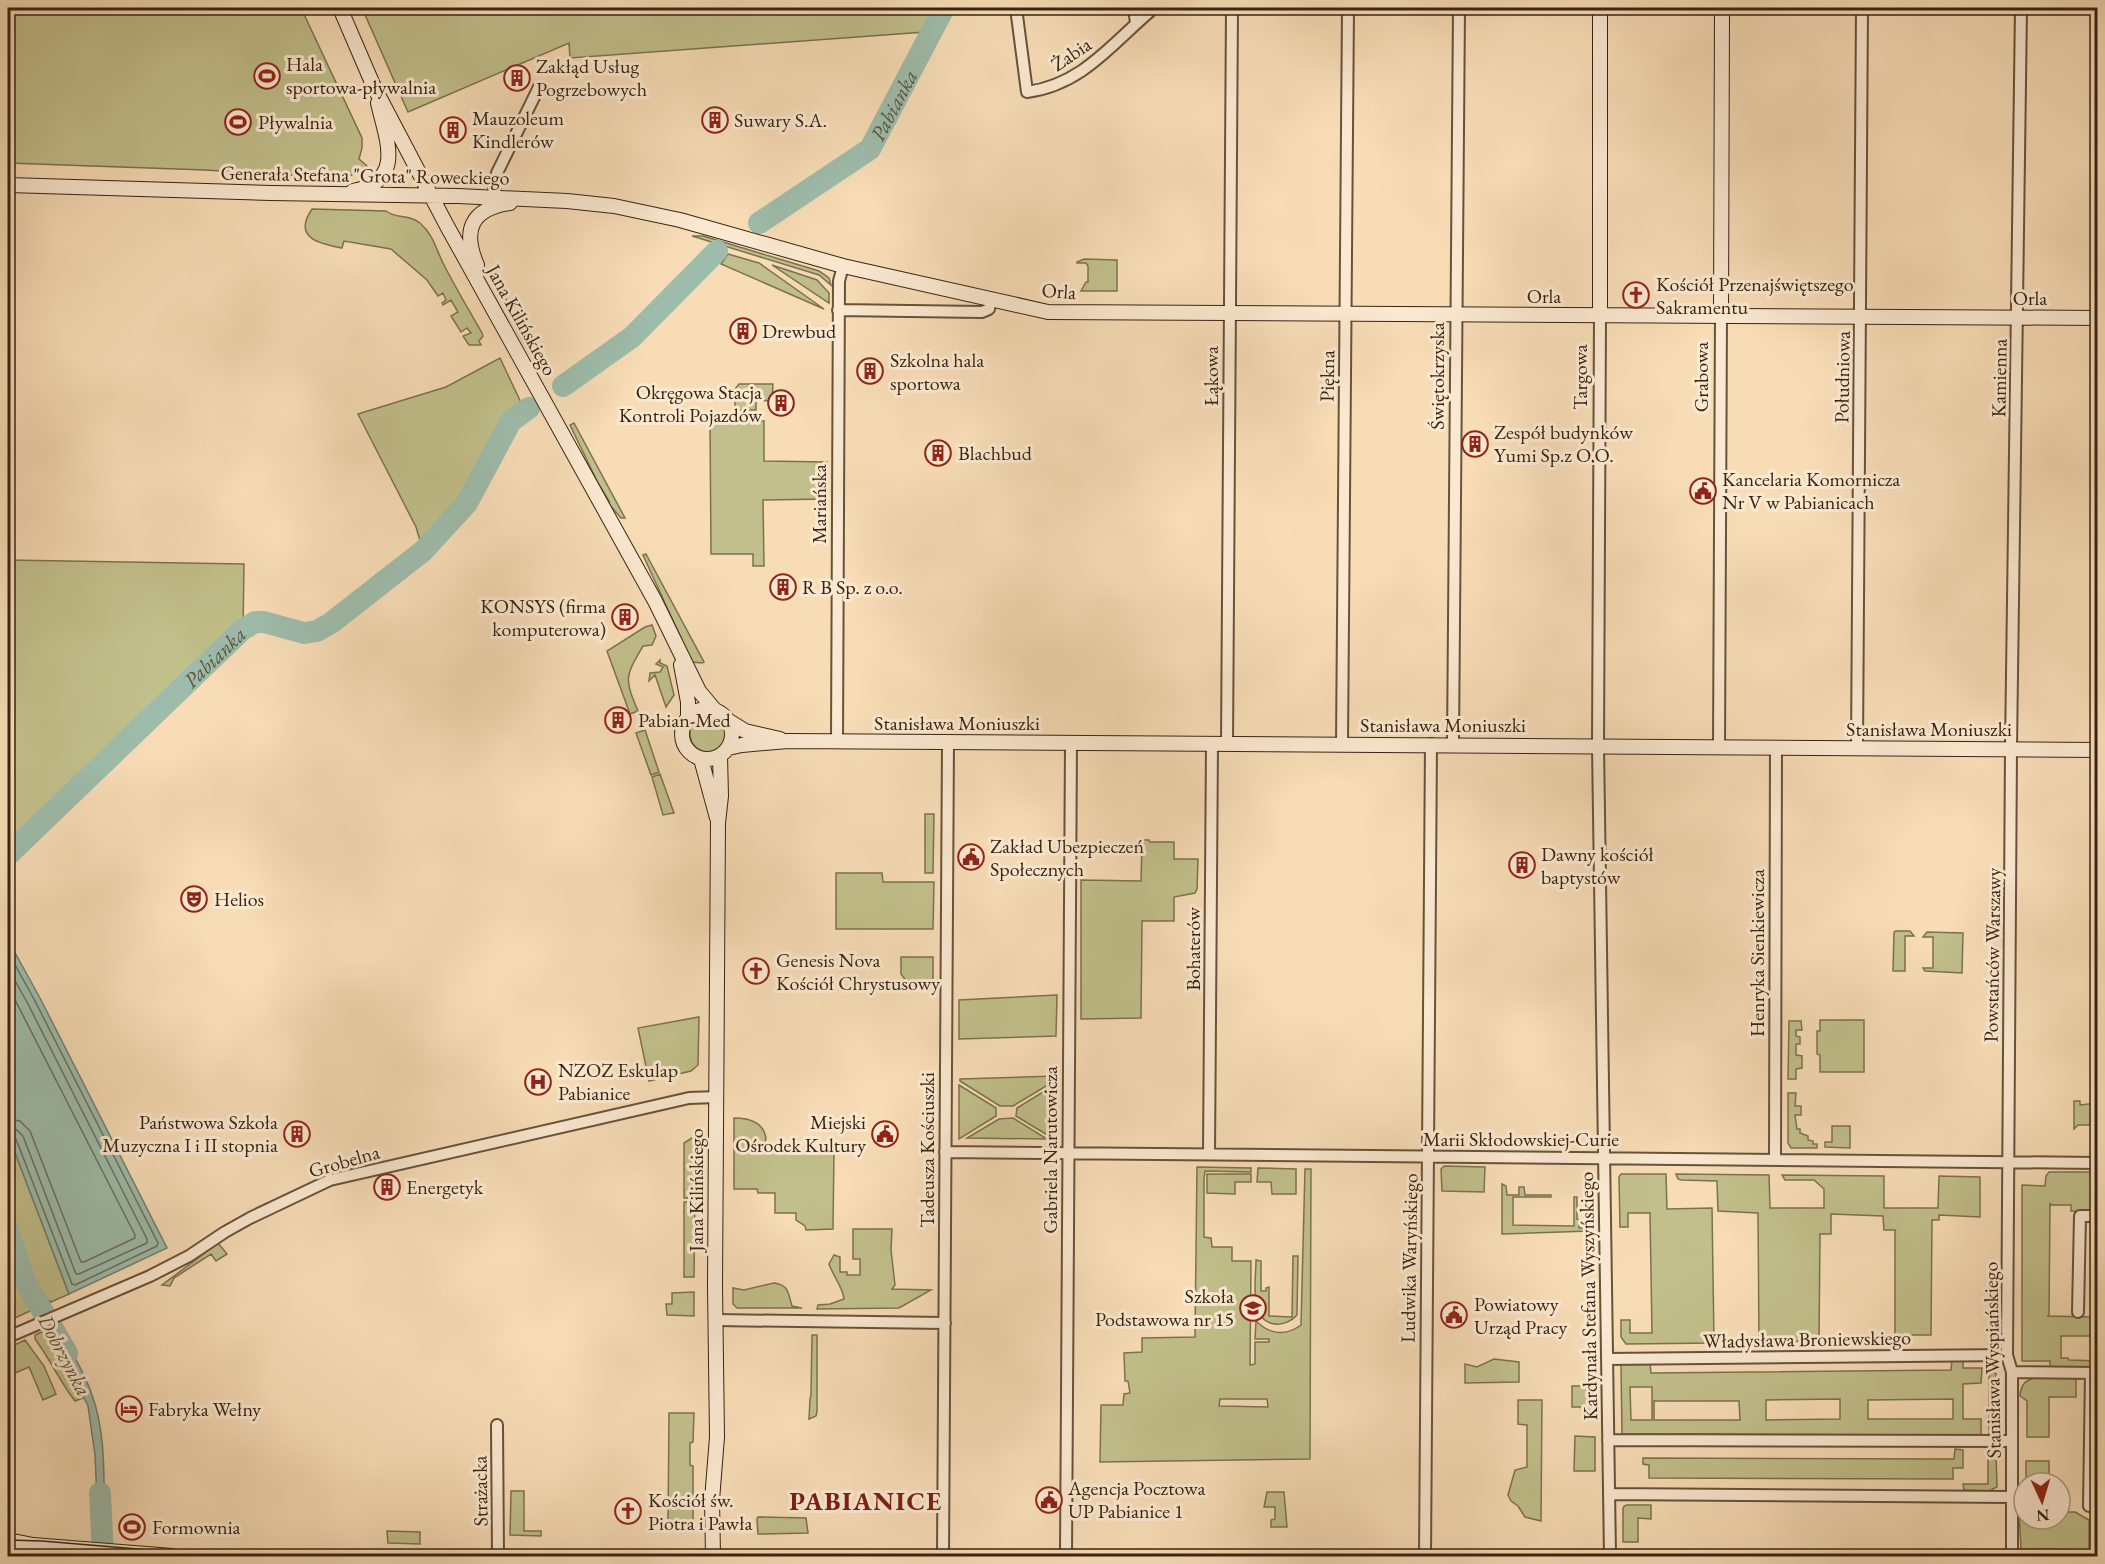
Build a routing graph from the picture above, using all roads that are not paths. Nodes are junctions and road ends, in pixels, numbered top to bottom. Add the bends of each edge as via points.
1 (340, 8) edge
2 (1016, 8) edge
3 (1134, 8) edge
4 (1154, 8) edge
5 (1232, 8) edge
6 (1348, 8) edge
7 (1458, 8) edge
8 (1600, 8) edge
9 (1722, 8) edge
10 (1862, 8) edge
11 (2021, 8) edge
12 (1136, 23) junction
13 (374, 87) junction
14 (539, 87) dead end
15 (8, 185) edge
16 (330, 194) junction
17 (431, 195) junction
18 (493, 197) junction
19 (540, 200) junction
20 (718, 230) joint
21 (843, 266) junction
22 (991, 300) junction
23 (838, 310) junction
24 (1229, 313) junction
25 (1346, 313) junction
26 (1455, 315) junction
27 (1600, 315) junction
28 (1721, 316) junction
29 (2018, 317) junction
30 (1861, 318) junction
31 (2097, 318) edge
32 (502, 325) junction
33 (677, 649) junction
34 (714, 709) junction
35 (687, 717) junction
36 (729, 721) junction
37 (788, 741) junction
38 (837, 742) junction
39 (948, 743) junction
40 (1071, 743) junction
41 (1212, 744) junction
42 (1227, 744) junction
43 (1342, 744) junction
44 (1431, 744) junction
45 (1453, 744) junction
46 (1598, 746) junction
47 (1719, 747) junction
48 (1776, 747) junction
49 (1857, 748) junction
50 (2011, 749) junction
51 (2097, 750) edge
52 (724, 752) junction
53 (701, 759) junction
54 (718, 823) junction
55 (717, 1097) junction
56 (945, 1152) junction
57 (1068, 1153) junction
58 (1209, 1154) junction
59 (1428, 1156) junction
60 (1604, 1157) junction
61 (1775, 1159) junction
62 (2009, 1162) junction
63 (2097, 1162) edge
64 (2097, 1216) edge
65 (2078, 1312) dead end
66 (715, 1320) junction
67 (945, 1323) junction
68 (8, 1337) edge
69 (2007, 1355) junction
70 (1607, 1359) junction
71 (2013, 1372) junction
72 (2094, 1373) edge
73 (497, 1425) dead end
74 (1608, 1440) junction
75 (2012, 1441) junction
76 (2012, 1471) edge
77 (1609, 1494) junction
78 (2012, 1497) edge
79 (2097, 1506) edge
80 (2012, 1531) edge
81 (8, 1540) edge
82 (33, 1545) junction
83 (8, 1552) edge
84 (172, 1557) edge
85 (498, 1557) edge
86 (713, 1557) edge
87 (943, 1557) edge
88 (1066, 1557) edge
89 (1425, 1557) edge
90 (1610, 1557) edge
91 (2012, 1557) edge

1 - 13 street, Jana Kilińskiego
2 - 12 street, Żabia via 1027,92 1046,90 1076,75 1098,60
3 - 12 street
4 - 12 street, Żabia
5 - 24 street, Łąkowa
6 - 25 street, Piękna
7 - 26 street, Świętokrzyska
8 - 27 street, Targowa
9 - 28 street, Grabowa
10 - 30 street, Południowa
11 - 29 street, Kamienna
13 - 16 street via 388,143 388,166 369,187
13 - 17 street, Jana Kilińskiego
14 - 18 street via 497,173
15 - 16 street, Generała Stefana "Grota" Roweckiego
16 - 17 street, Generała Stefana "Grota" Roweckiego
17 - 18 street, Generała Stefana "Grota" Roweckiego
17 - 32 street, Jana Kilińskiego
18 - 19 street, Generała Stefana "Grota" Roweckiego
19 - 20 street, Generała Stefana "Grota" Roweckiego via 614,206
19 - 32 street via 484,211 474,219 469,232 471,252
20 - 21 street, Orla
21 - 22 street, Orla
21 - 23 street, Mariańska via 838,281
22 - 23 street via 989,309 982,312
22 - 24 street, Orla via 1048,312
23 - 38 street, Mariańska
24 - 25 street, Orla
24 - 42 street, Łąkowa
25 - 26 street, Orla
25 - 43 street, Piękna
26 - 27 street, Orla
26 - 45 street, Świętokrzyska
27 - 28 street, Orla
27 - 46 street, Targowa
28 - 30 street, Orla
28 - 47 street, Grabowa
29 - 30 street, Orla
29 - 31 street, Orla
29 - 50 street, Kamienna
30 - 49 street, Południowa
32 - 33 street, Jana Kilińskiego via 655,601
33 - 34 street, Jana Kilińskiego via 702,696
33 - 35 street, Jana Kilińskiego via 688,702
34 - 35 street via 699,709
34 - 36 street
35 - 53 street via 682,731 684,745
36 - 37 street, Stanisława Moniuszki via 745,731
36 - 52 street via 733,735
37 - 38 street, Stanisława Moniuszki
37 - 52 street, Stanisława Moniuszki via 742,745
38 - 39 street, Stanisława Moniuszki
39 - 40 street, Stanisława Moniuszki
39 - 56 street, Tadeusza Kościuszki
40 - 41 street, Stanisława Moniuszki
40 - 57 street, Gabriela Narutowicza
41 - 42 street, Stanisława Moniuszki
41 - 58 street, Bohaterów
42 - 43 street, Stanisława Moniuszki
43 - 44 street, Stanisława Moniuszki
44 - 45 street, Stanisława Moniuszki
44 - 59 street, Ludwika Waryńskiego
45 - 46 street, Stanisława Moniuszki
46 - 47 street, Stanisława Moniuszki
46 - 60 street, Kardynała Stefana Wyszyńskiego
47 - 48 street, Stanisława Moniuszki
48 - 49 street, Stanisława Moniuszki
48 - 61 street, Henryka Sienkiewicza
49 - 50 street, Stanisława Moniuszki
50 - 51 street, Stanisława Moniuszki
50 - 62 street, Powstańców Warszawy
52 - 53 street
52 - 54 street, Jana Kilińskiego
53 - 54 street, Jana Kilińskiego
54 - 55 street, Jana Kilińskiego
55 - 66 street, Jana Kilińskiego
55 - 68 street, Grobelna via 682,1099 330,1180 242,1222 170,1266
56 - 57 street, Marii Skłodowskiej-Curie
56 - 67 street, Tadeusza Kościuszki
57 - 58 street, Marii Skłodowskiej-Curie
57 - 88 street, Gabriela Narutowicza
58 - 59 street, Marii Skłodowskiej-Curie
59 - 60 street, Marii Skłodowskiej-Curie
59 - 89 street, Ludwika Waryńskiego
60 - 61 street, Marii Skłodowskiej-Curie
60 - 70 street, Kardynała Stefana Wyszyńskiego
61 - 62 street, Marii Skłodowskiej-Curie
62 - 63 street, Marii Skłodowskiej-Curie
62 - 69 street, Stanisława Wyspiańskiego
64 - 65 street via 2080,1216
66 - 67 street
66 - 86 street, Jana Kilińskiego
67 - 87 street, Tadeusza Kościuszki
69 - 70 street, Władysława Broniewskiego
69 - 71 street, Stanisława Wyspiańskiego
70 - 74 street, Kardynała Stefana Wyszyńskiego
71 - 72 street
71 - 75 street, Stanisława Wyspiańskiego
72 - 79 street via 2090,1506
73 - 85 street, Strażacka
74 - 75 street
74 - 77 street, Kardynała Stefana Wyszyńskiego
75 - 76 street, Stanisława Wyspiańskiego
77 - 78 street
77 - 90 street, Kardynała Stefana Wyszyńskiego
80 - 91 street, Stanisława Wyspiańskiego
81 - 82 street
82 - 83 street
82 - 84 street

